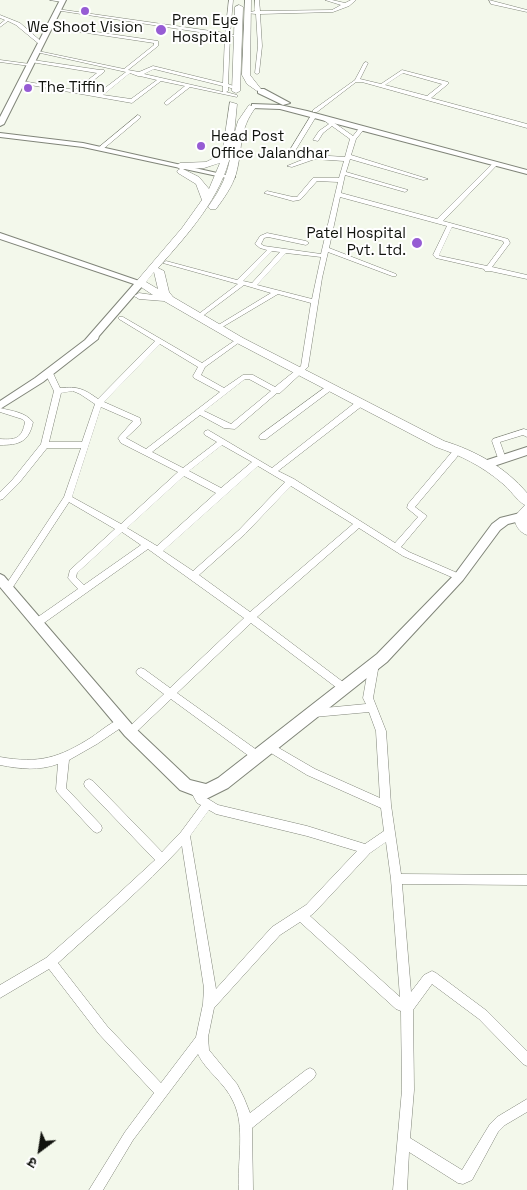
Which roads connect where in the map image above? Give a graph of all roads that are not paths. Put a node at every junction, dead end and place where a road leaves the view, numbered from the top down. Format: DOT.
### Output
graph roads {
  1 [pos="52,0"];
  2 [pos="225,0"];
  3 [pos="248,0"];
  4 [pos="257,0"];
  5 [pos="327,0"];
  6 [pos="354,0"];
  7 [pos="491,0"];
  8 [pos="63,1"];
  9 [pos="235,1"];
  10 [pos="347,5"];
  11 [pos="57,10"];
  12 [pos="527,11"];
  13 [pos="248,13"];
  14 [pos="258,13"];
  15 [pos="0,16"];
  16 [pos="8,19"];
  17 [pos="0,26"];
  18 [pos="49,26"];
  19 [pos="228,35"];
  20 [pos="237,36"];
  21 [pos="42,43"];
  22 [pos="38,52"];
  23 [pos="0,61"];
  24 [pos="31,63"];
  25 [pos="366,63"];
  26 [pos="109,66"];
  27 [pos="100,72"];
  28 [pos="127,72"];
  29 [pos="257,73"];
  30 [pos="138,75"];
  31 [pos="159,80"];
  32 [pos="357,80"];
  33 [pos="22,83"];
  34 [pos="382,85"];
  35 [pos="189,86"];
  36 [pos="224,86"];
  37 [pos="259,90"];
  38 [pos="77,91"];
  39 [pos="225,94"];
  40 [pos="99,95"];
  41 [pos="235,95"];
  42 [pos="428,98"];
  43 [pos="167,103"];
  44 [pos="254,107"];
  45 [pos="315,113"];
  46 [pos="138,117"];
  47 [pos="324,118"];
  48 [pos="0,122"];
  49 [pos="332,124"];
  50 [pos="527,126"];
  51 [pos="362,128"];
  52 [pos="0,135"];
  53 [pos="26,137"];
  54 [pos="353,139"];
  55 [pos="0,140"];
  56 [pos="316,140"];
  57 [pos="100,149"];
  58 [pos="293,150"];
  59 [pos="226,155"];
  60 [pos="347,157"];
  61 [pos="494,164"];
  62 [pos="290,166"];
  63 [pos="181,169"];
  64 [pos="527,170"];
  65 [pos="343,173"];
  66 [pos="219,178"];
  67 [pos="425,179"];
  68 [pos="229,180"];
  69 [pos="341,180"];
  70 [pos="405,190"];
  71 [pos="267,193"];
  72 [pos="337,194"];
  73 [pos="207,201"];
  74 [pos="438,222"];
  75 [pos="450,225"];
  76 [pos="0,236"];
  77 [pos="306,243"];
  78 [pos="271,249"];
  79 [pos="284,251"];
  80 [pos="326,252"];
  81 [pos="162,267"];
  82 [pos="487,270"];
  83 [pos="394,275"];
  84 [pos="527,277"];
  85 [pos="241,282"];
  86 [pos="143,285"];
  87 [pos="253,286"];
  88 [pos="277,292"];
  89 [pos="139,296"];
  90 [pos="315,302"];
  91 [pos="173,303"];
  92 [pos="198,317"];
  93 [pos="121,318"];
  94 [pos="217,328"];
  95 [pos="160,340"];
  96 [pos="238,340"];
  97 [pos="89,341"];
  98 [pos="202,366"];
  99 [pos="48,372"];
  100 [pos="300,372"];
  101 [pos="330,388"];
  102 [pos="58,390"];
  103 [pos="224,391"];
  104 [pos="277,391"];
  105 [pos="99,403"];
  106 [pos="359,404"];
  107 [pos="0,408"];
  108 [pos="200,412"];
  109 [pos="208,433"];
  110 [pos="527,434"];
  111 [pos="263,437"];
  112 [pos="0,442"];
  113 [pos="221,442"];
  114 [pos="440,444"];
  115 [pos="45,445"];
  116 [pos="85,445"];
  117 [pos="146,452"];
  118 [pos="527,452"];
  119 [pos="454,455"];
  120 [pos="502,460"];
  121 [pos="256,462"];
  122 [pos="485,465"];
  123 [pos="184,471"];
  124 [pos="273,471"];
  125 [pos="291,481"];
  126 [pos="222,492"];
  127 [pos="0,497"];
  128 [pos="68,498"];
  129 [pos="525,509"];
  130 [pos="359,523"];
  131 [pos="122,528"];
  132 [pos="527,530"];
  133 [pos="147,544"];
  134 [pos="396,547"];
  135 [pos="157,551"];
  136 [pos="193,576"];
  137 [pos="459,577"];
  138 [pos="4,584"];
  139 [pos="84,590"];
  140 [pos="251,617"];
  141 [pos="38,622"];
  142 [pos="374,664"];
  143 [pos="141,672"];
  144 [pos="344,688"];
  145 [pos="172,694"];
  146 [pos="371,708"];
  147 [pos="314,714"];
  148 [pos="126,727"];
  149 [pos="269,747"];
  150 [pos="257,756"];
  151 [pos="64,758"];
  152 [pos="0,761"];
  153 [pos="90,784"];
  154 [pos="195,790"];
  155 [pos="207,805"];
  156 [pos="386,805"];
  157 [pos="97,828"];
  158 [pos="390,833"];
  159 [pos="185,835"];
  160 [pos="366,849"];
  161 [pos="162,860"];
  162 [pos="396,879"];
  163 [pos="527,880"];
  164 [pos="302,915"];
  165 [pos="50,962"];
  166 [pos="0,992"];
  167 [pos="210,1004"];
  168 [pos="407,1008"];
  169 [pos="201,1040"];
  170 [pos="527,1060"];
  171 [pos="310,1074"];
  172 [pos="161,1092"];
  173 [pos="527,1105"];
  174 [pos="245,1125"];
  175 [pos="403,1141"];
  176 [pos="96,1190"];
  177 [pos="246,1190"];
  178 [pos="400,1190"];
  1 -- 8 [label="street"];
  2 -- 9 [label="street"];
  3 -- 13 [label="main road"];
  4 -- 14 [label="street"];
  5 -- 10 [label="street"];
  6 -- 10 [label="street"];
  7 -- 12 [label="street"];
  8 -- 11 [label="street"];
  9 -- 19 [label="street"];
  9 -- 20 [label="main road"];
  10 -- 14 [label="street"];
  11 -- 18 [label="street"];
  11 -- 19 [label="street"];
  13 -- 14 [label="street"];
  13 -- 37 [label="main road"];
  14 -- 29 [label="street"];
  15 -- 16 [label="street"];
  16 -- 17 [label="street"];
  16 -- 21 [label="street"];
  18 -- 21 [label="street"];
  18 -- 28 [label="street"];
  19 -- 20 [label="street"];
  19 -- 36 [label="street"];
  20 -- 41 [label="main road"];
  21 -- 22 [label="street"];
  22 -- 24 [label="street"];
  22 -- 26 [label="street"];
  23 -- 24 [label="street"];
  24 -- 27 [label="street"];
  24 -- 33 [label="street"];
  25 -- 32 [label="street"];
  26 -- 27 [label="street"];
  26 -- 28 [label="street"];
  27 -- 38 [label="street"];
  28 -- 30 [label="street"];
  28 -- 40 [label="street"];
  30 -- 31 [label="street"];
  30 -- 36 [label="street"];
  31 -- 35 [label="street"];
  31 -- 40 [label="street"];
  32 -- 34 [label="street"];
  32 -- 45 [label="street"];
  33 -- 38 [label="street"];
  33 -- 48 [label="street"];
  34 -- 42 [label="street"];
  34 -- 42 [label="street"];
  35 -- 39 [label="street"];
  35 -- 43 [label="street"];
  36 -- 39 [label="street"];
  36 -- 41 [label="street"];
  37 -- 41 [label="main road"];
  37 -- 44 [label="main road"];
  37 -- 45 [label="street"];
  38 -- 40 [label="street"];
  39 -- 41 [label="street"];
  41 -- 44 [label="main road"];
  41 -- 59 [label="main road"];
  42 -- 50 [label="street"];
  44 -- 45 [label="street"];
  44 -- 68 [label="main road"];
  45 -- 47 [label="street"];
  45 -- 58 [label="street"];
  45 -- 64 [label="street"];
  46 -- 57 [label="street"];
  47 -- 49 [label="street"];
  47 -- 51 [label="street"];
  49 -- 54 [label="street"];
  49 -- 56 [label="street"];
  51 -- 54 [label="street"];
  51 -- 61 [label="street"];
  52 -- 53 [label="street"];
  53 -- 55 [label="street"];
  53 -- 57 [label="street"];
  54 -- 60 [label="street"];
  57 -- 63 [label="street"];
  59 -- 63 [label="main road"];
  59 -- 66 [label="main road"];
  60 -- 62 [label="street"];
  60 -- 65 [label="street"];
  60 -- 67 [label="street"];
  61 -- 64 [label="street"];
  61 -- 74 [label="street"];
  63 -- 66 [label="street"];
  63 -- 73 [label="main road"];
  65 -- 69 [label="street"];
  65 -- 70 [label="street"];
  66 -- 68 [label="street"];
  66 -- 73 [label="main road"];
  68 -- 81 [label="main road"];
  69 -- 71 [label="street"];
  69 -- 72 [label="street"];
  72 -- 74 [label="street"];
  72 -- 80 [label="street"];
  73 -- 86 [label="main road"];
  74 -- 75 [label="street"];
  75 -- 82 [label="street"];
  75 -- 82 [label="street"];
  76 -- 86 [label="street"];
  77 -- 78 [label="street"];
  78 -- 79 [label="street"];
  78 -- 85 [label="street"];
  79 -- 80 [label="street"];
  79 -- 87 [label="street"];
  80 -- 83 [label="street"];
  80 -- 90 [label="street"];
  81 -- 85 [label="street"];
  81 -- 86 [label="main road"];
  81 -- 91 [label="main road"];
  82 -- 84 [label="street"];
  85 -- 87 [label="street"];
  85 -- 92 [label="street"];
  86 -- 89 [label="street"];
  86 -- 91 [label="main road"];
  86 -- 97 [label="street"];
  87 -- 88 [label="street"];
  88 -- 90 [label="street"];
  88 -- 94 [label="street"];
  89 -- 91 [label="main road"];
  89 -- 93 [label="street"];
  90 -- 100 [label="street"];
  91 -- 92 [label="main road"];
  92 -- 94 [label="main road"];
  93 -- 95 [label="street"];
  93 -- 97 [label="street"];
  94 -- 96 [label="main road"];
  95 -- 98 [label="street"];
  95 -- 105 [label="street"];
  96 -- 98 [label="street"];
  96 -- 100 [label="main road"];
  97 -- 99 [label="street"];
  98 -- 103 [label="street"];
  99 -- 102 [label="street"];
  99 -- 107 [label="street"];
  100 -- 101 [label="main road"];
  100 -- 104 [label="street"];
  101 -- 106 [label="main road"];
  101 -- 111 [label="street"];
  102 -- 105 [label="street"];
  102 -- 115 [label="street"];
  103 -- 104 [label="street"];
  103 -- 108 [label="street"];
  104 -- 108 [label="street"];
  105 -- 116 [label="street"];
  105 -- 117 [label="street"];
  106 -- 114 [label="main road"];
  106 -- 124 [label="street"];
  107 -- 112 [label="street"];
  108 -- 117 [label="street"];
  109 -- 113 [label="street"];
  110 -- 120 [label="street"];
  113 -- 121 [label="street"];
  113 -- 123 [label="street"];
  114 -- 119 [label="main road"];
  114 -- 122 [label="main road"];
  115 -- 116 [label="street"];
  115 -- 127 [label="street"];
  116 -- 128 [label="street"];
  117 -- 123 [label="street"];
  118 -- 120 [label="street"];
  119 -- 129 [label="main road"];
  119 -- 134 [label="street"];
  120 -- 122 [label="street"];
  121 -- 124 [label="street"];
  121 -- 126 [label="street"];
  122 -- 129 [label="main road"];
  123 -- 126 [label="street"];
  123 -- 131 [label="street"];
  124 -- 125 [label="street"];
  125 -- 130 [label="street"];
  125 -- 136 [label="street"];
  126 -- 135 [label="street"];
  128 -- 131 [label="street"];
  128 -- 138 [label="street"];
  129 -- 132 [label="main road"];
  129 -- 137 [label="street"];
  130 -- 134 [label="street"];
  130 -- 140 [label="street"];
  131 -- 133 [label="street"];
  131 -- 139 [label="street"];
  133 -- 135 [label="street"];
  133 -- 139 [label="street"];
  134 -- 137 [label="street"];
  135 -- 136 [label="street"];
  136 -- 140 [label="street"];
  137 -- 142 [label="street"];
  138 -- 141 [label="street"];
  139 -- 141 [label="street"];
  140 -- 144 [label="street"];
  140 -- 145 [label="street"];
  141 -- 148 [label="street"];
  142 -- 144 [label="street"];
  142 -- 146 [label="street"];
  143 -- 145 [label="street"];
  144 -- 147 [label="street"];
  145 -- 148 [label="street"];
  145 -- 150 [label="street"];
  146 -- 147 [label="street"];
  146 -- 156 [label="street"];
  147 -- 149 [label="street"];
  148 -- 151 [label="street"];
  148 -- 154 [label="street"];
  149 -- 150 [label="street"];
  149 -- 156 [label="street"];
  150 -- 154 [label="street"];
  151 -- 152 [label="street"];
  151 -- 157 [label="street"];
  153 -- 161 [label="street"];
  154 -- 155 [label="street"];
  155 -- 159 [label="street"];
  155 -- 160 [label="street"];
  156 -- 158 [label="street"];
  158 -- 160 [label="street"];
  158 -- 162 [label="street"];
  159 -- 161 [label="street"];
  159 -- 167 [label="street"];
  160 -- 164 [label="street"];
  161 -- 165 [label="street"];
  162 -- 163 [label="street"];
  162 -- 168 [label="street"];
  164 -- 167 [label="street"];
  164 -- 168 [label="street"];
  165 -- 166 [label="street"];
  165 -- 172 [label="street"];
  167 -- 169 [label="street"];
  168 -- 170 [label="street"];
  168 -- 175 [label="street"];
  169 -- 172 [label="street"];
  169 -- 174 [label="street"];
  171 -- 174 [label="street"];
  172 -- 176 [label="street"];
  173 -- 175 [label="street"];
  174 -- 177 [label="street"];
  175 -- 178 [label="street"];
}
